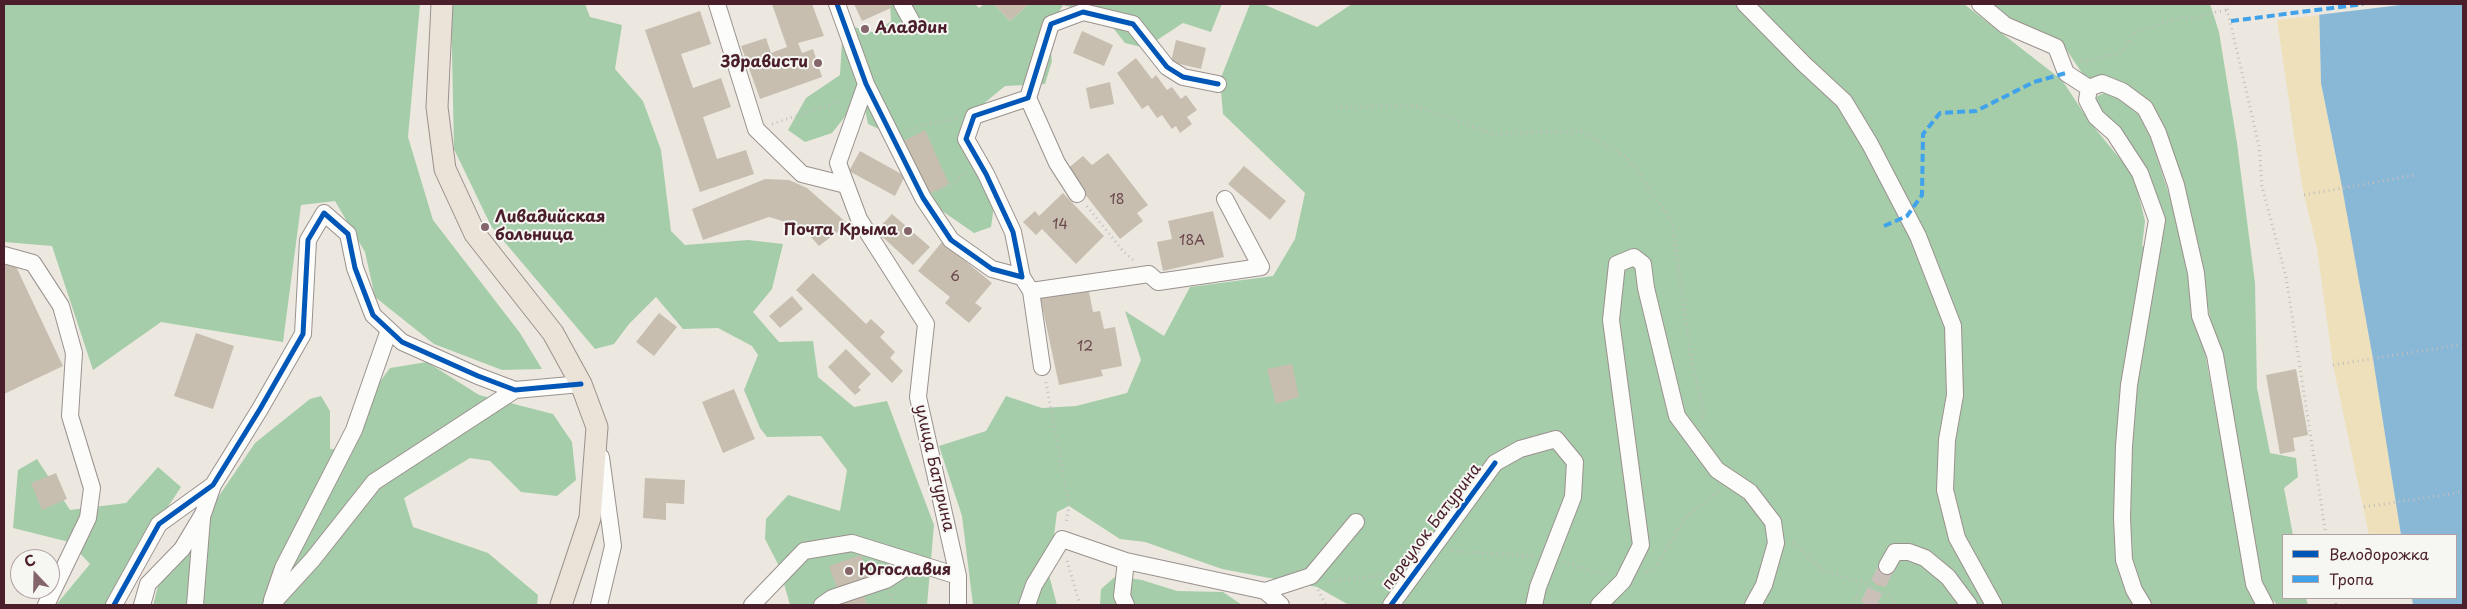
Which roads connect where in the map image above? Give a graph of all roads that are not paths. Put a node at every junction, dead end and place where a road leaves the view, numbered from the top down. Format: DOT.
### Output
graph roads {
  1 [pos="432,4"];
  2 [pos="442,4"];
  3 [pos="717,4"];
  4 [pos="837,4"];
  5 [pos="902,4"];
  6 [pos="1745,4"];
  7 [pos="1980,4"];
  8 [pos="912,24"];
  9 [pos="1218,84"];
  10 [pos="2089,88"];
  11 [pos="864,90"];
  12 [pos="1028,98"];
  13 [pos="846,185"];
  14 [pos="1077,194"];
  15 [pos="1225,199"];
  16 [pos="4,255"];
  17 [pos="1022,277"];
  18 [pos="1031,291"];
  19 [pos="388,330"];
  20 [pos="1042,367"];
  21 [pos="576,385"];
  22 [pos="515,390"];
  23 [pos="597,427"];
  24 [pos="213,485"];
  25 [pos="203,514"];
  26 [pos="1356,522"];
  27 [pos="1126,561"];
  28 [pos="914,562"];
  29 [pos="1886,566"];
  30 [pos="958,576"];
  31 [pos="1265,592"];
  32 [pos="46,605"];
  33 [pos="114,605"];
  34 [pos="142,605"];
  35 [pos="195,605"];
  36 [pos="271,605"];
  37 [pos="561,605"];
  38 [pos="599,605"];
  39 [pos="752,605"];
  40 [pos="822,605"];
  41 [pos="958,605"];
  42 [pos="1027,605"];
  43 [pos="1126,605"];
  44 [pos="1281,605"];
  45 [pos="1390,605"];
  46 [pos="1534,605"];
  47 [pos="1599,605"];
  48 [pos="1753,605"];
  49 [pos="1969,605"];
  50 [pos="1994,605"];
  51 [pos="2143,605"];
  52 [pos="2264,605"];
  1 -- 21 [label="main road"];
  2 -- 21 [label="main road"];
  3 -- 13 [label="street"];
  4 -- 11 [label="street"];
  5 -- 8 [label="street"];
  6 -- 50 [label="street"];
  7 -- 10 [label="street"];
  9 -- 12 [label="street"];
  10 -- 51 [label="street"];
  10 -- 52 [label="street"];
  11 -- 13 [label="street, улица Батурина"];
  11 -- 17 [label="street"];
  12 -- 14 [label="street"];
  12 -- 17 [label="street"];
  13 -- 30 [label="street, улица Батурина"];
  15 -- 18 [label="street"];
  16 -- 32 [label="street"];
  17 -- 18 [label="street"];
  18 -- 20 [label="street"];
  19 -- 22 [label="street"];
  19 -- 24 [label="street"];
  19 -- 36 [label="street"];
  21 -- 22 [label="street"];
  21 -- 23 [label="main road"];
  22 -- 36 [label="street"];
  23 -- 37 [label="main road"];
  23 -- 38 [label="street"];
  24 -- 25 [label="street"];
  24 -- 33 [label="street"];
  25 -- 34 [label="street"];
  25 -- 35 [label="street"];
  26 -- 31 [label="street"];
  27 -- 31 [label="street"];
  27 -- 42 [label="street"];
  27 -- 43 [label="street"];
  28 -- 30 [label="street"];
  28 -- 39 [label="street"];
  28 -- 40 [label="street"];
  29 -- 49 [label="street"];
  30 -- 41 [label="street, улица Батурина"];
  31 -- 44 [label="street"];
  45 -- 46 [label="street, переулок Батурина"];
  47 -- 48 [label="street"];
}
